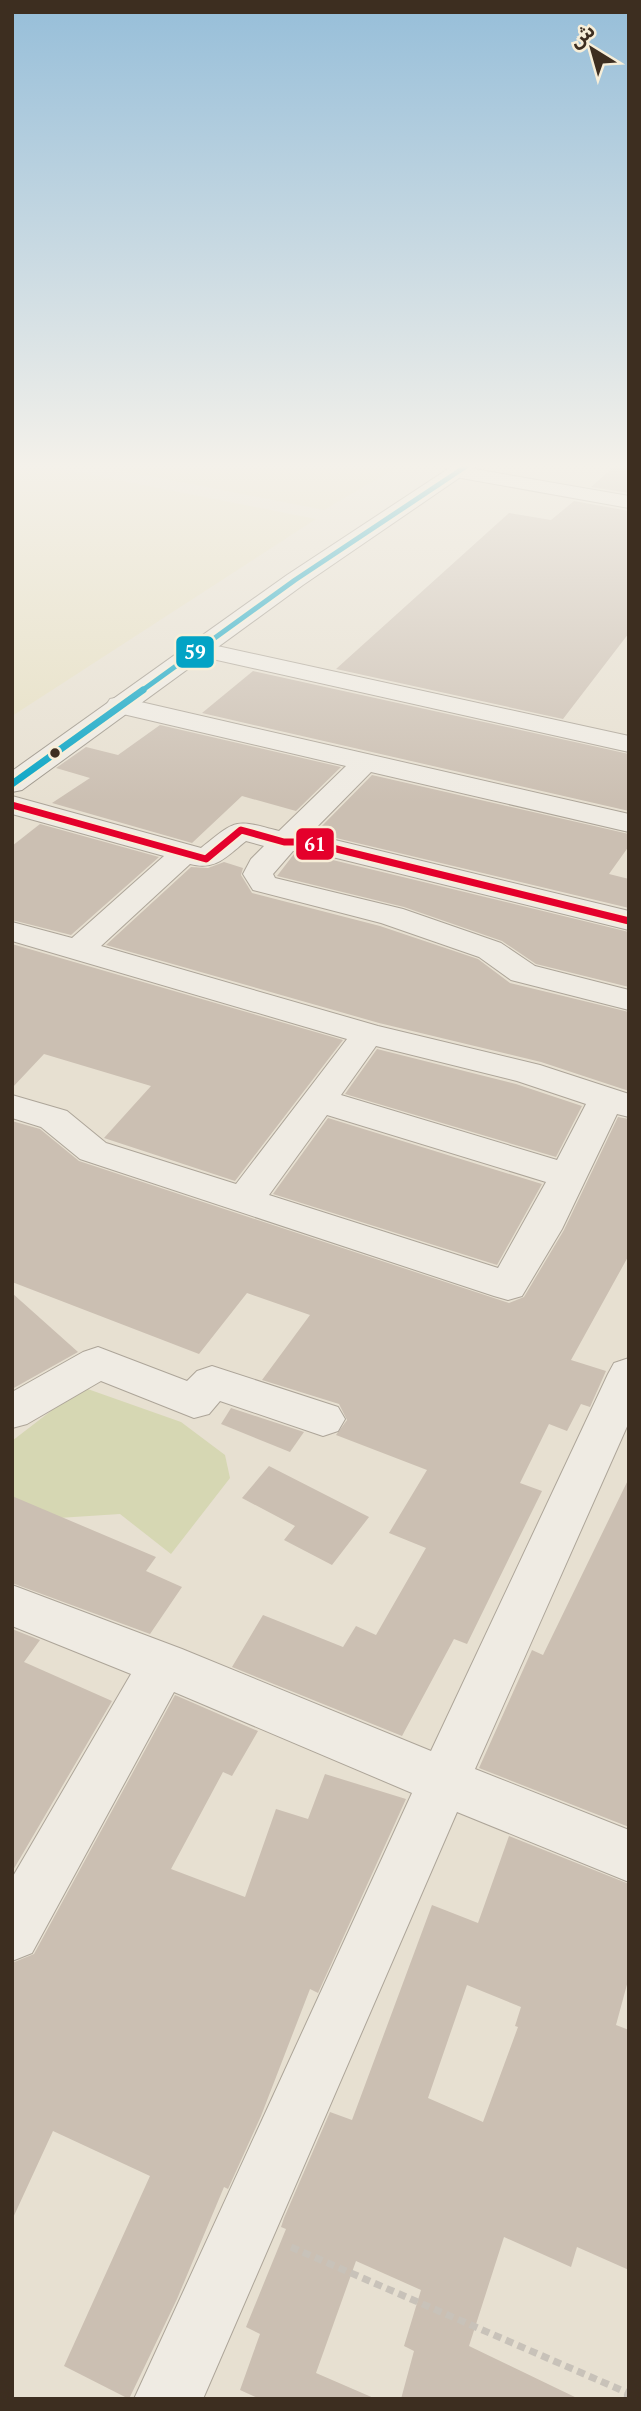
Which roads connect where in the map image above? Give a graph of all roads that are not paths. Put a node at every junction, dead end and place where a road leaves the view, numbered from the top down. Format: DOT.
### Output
graph roads {
  1 [pos="299,578"];
  2 [pos="199,649"];
  3 [pos="119,705"];
  4 [pos="629,744"];
  5 [pos="364,763"];
  6 [pos="12,783"];
  7 [pos="12,805"];
  8 [pos="629,823"];
  9 [pos="284,842"];
  10 [pos="185,853"];
  11 [pos="629,921"];
  12 [pos="12,931"];
  13 [pos="78,950"];
  14 [pos="629,1000"];
  15 [pos="368,1034"];
  16 [pos="320,1101"];
  17 [pos="617,1103"];
  18 [pos="12,1106"];
  19 [pos="568,1176"];
  20 [pos="244,1201"];
  21 [pos="629,1374"];
  22 [pos="12,1412"];
  23 [pos="323,1419"];
  24 [pos="12,1605"];
  25 [pos="164,1664"];
  26 [pos="441,1783"];
  27 [pos="629,1856"];
  28 [pos="12,1933"];
  29 [pos="167,2399"];
  1 -- 2 [label="street"];
  2 -- 3 [label="street"];
  2 -- 4 [label="street"];
  3 -- 5 [label="street"];
  3 -- 6 [label="street"];
  5 -- 8 [label="street"];
  5 -- 9 [label="street"];
  7 -- 10 [label="street"];
  9 -- 10 [label="street"];
  9 -- 11 [label="street"];
  9 -- 14 [label="street"];
  10 -- 13 [label="street"];
  12 -- 13 [label="street"];
  13 -- 15 [label="street"];
  15 -- 16 [label="street"];
  15 -- 17 [label="street"];
  16 -- 19 [label="street"];
  16 -- 20 [label="street"];
  17 -- 19 [label="street"];
  18 -- 20 [label="street"];
  19 -- 20 [label="street"];
  21 -- 26 [label="street"];
  22 -- 23 [label="street"];
  24 -- 25 [label="street"];
  25 -- 26 [label="street"];
  25 -- 28 [label="street"];
  26 -- 27 [label="street"];
  26 -- 29 [label="street"];
}
